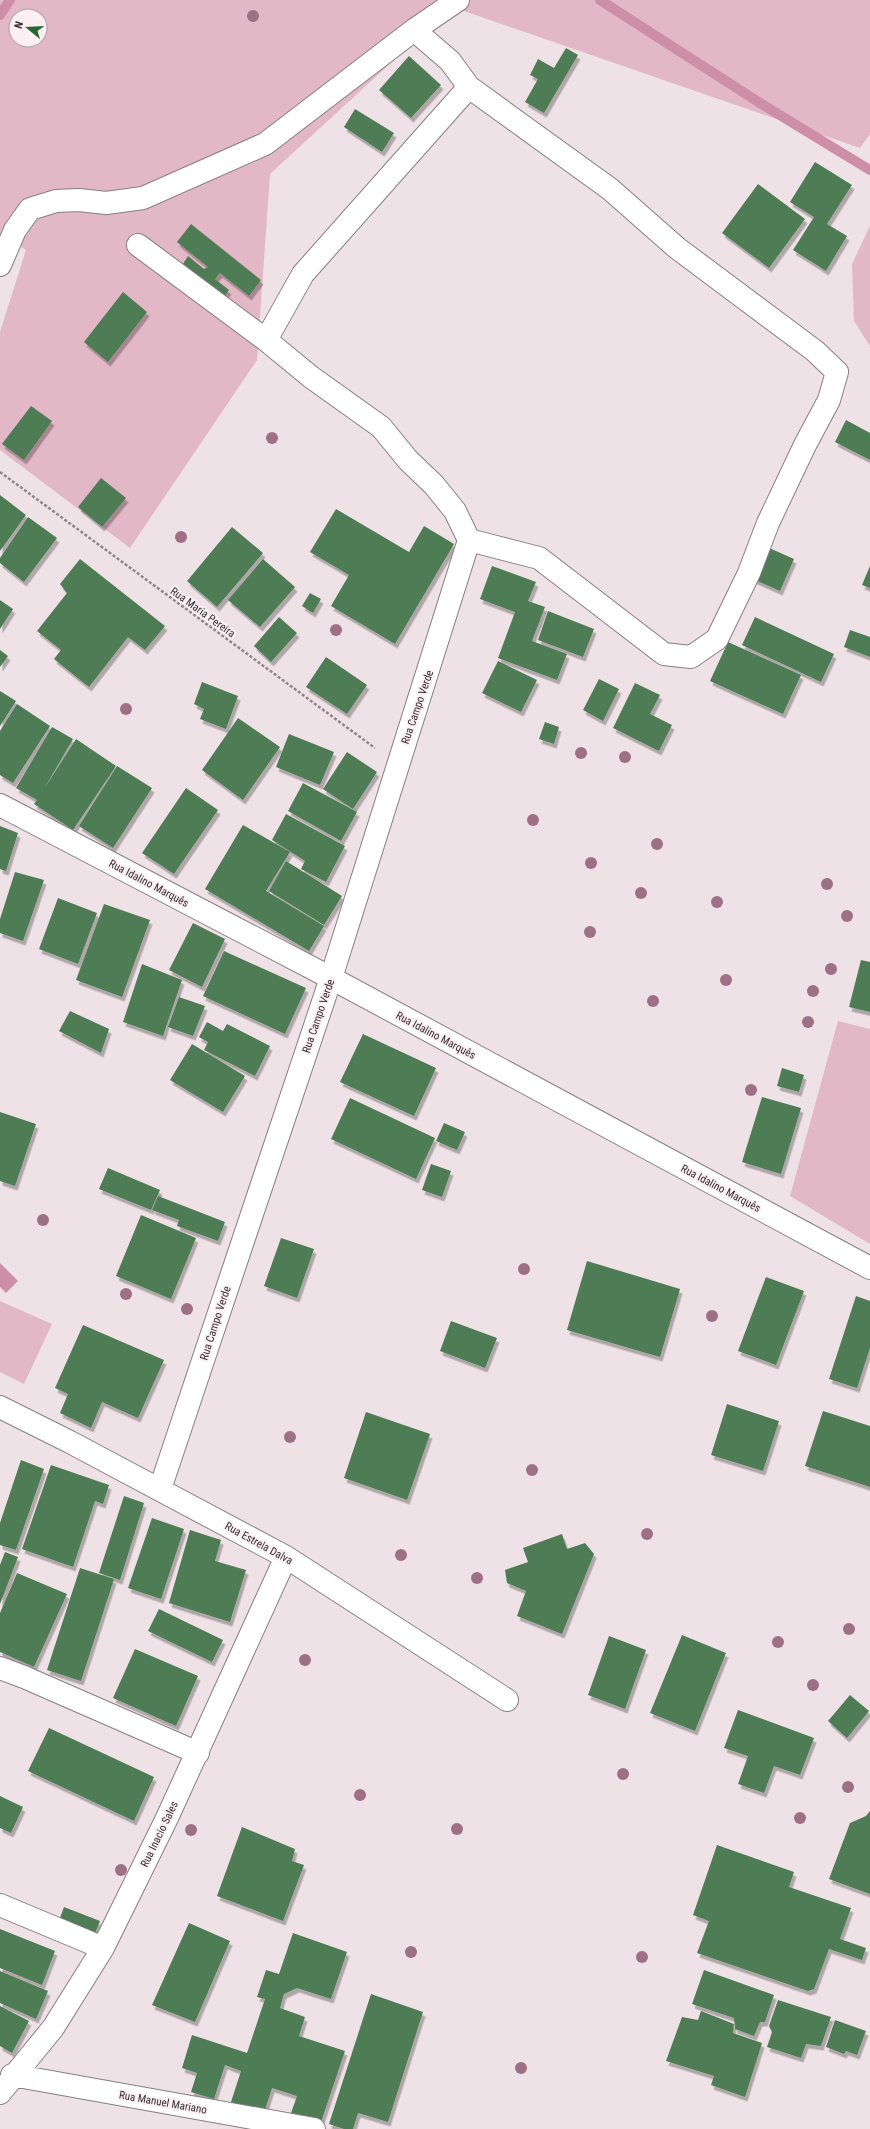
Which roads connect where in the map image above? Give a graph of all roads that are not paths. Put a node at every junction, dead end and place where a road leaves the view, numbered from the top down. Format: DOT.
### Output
graph roads {
  1 [pos="458,0"];
  2 [pos="414,30"];
  3 [pos="469,87"];
  4 [pos="138,245"];
  5 [pos="0,265"];
  6 [pos="266,340"];
  7 [pos="469,540"];
  8 [pos="0,805"];
  9 [pos="331,978"];
  10 [pos="870,1268"];
  11 [pos="0,1407"];
  12 [pos="160,1489"];
  13 [pos="286,1557"];
  14 [pos="0,1668"];
  15 [pos="507,1700"];
  16 [pos="198,1753"];
  17 [pos="0,1905"];
  18 [pos="103,1948"];
  19 [pos="12,2075"];
  20 [pos="0,2093"];
  21 [pos="314,2129"];
  1 -- 2 [label="street"];
  2 -- 3 [label="street"];
  2 -- 5 [label="street"];
  3 -- 6 [label="street"];
  3 -- 7 [label="street"];
  4 -- 6 [label="street"];
  6 -- 7 [label="street"];
  7 -- 9 [label="street, Rua Campo Verde"];
  8 -- 9 [label="street, Rua Idalino Marquês"];
  9 -- 10 [label="street, Rua Idalino Marquês"];
  9 -- 12 [label="street, Rua Campo Verde"];
  11 -- 12 [label="street, Rua Estrela Dalva"];
  12 -- 13 [label="street, Rua Estrela Dalva"];
  13 -- 15 [label="street, Rua Estrela Dalva"];
  13 -- 16 [label="street, Rua Inacio Sales"];
  14 -- 16 [label="street"];
  16 -- 18 [label="street, Rua Inacio Sales"];
  17 -- 18 [label="street"];
  18 -- 19 [label="street, Rua Inacio Sales"];
  19 -- 20 [label="street, Rua Inacio Sales"];
  19 -- 21 [label="street, Rua Manuel Mariano"];
}
